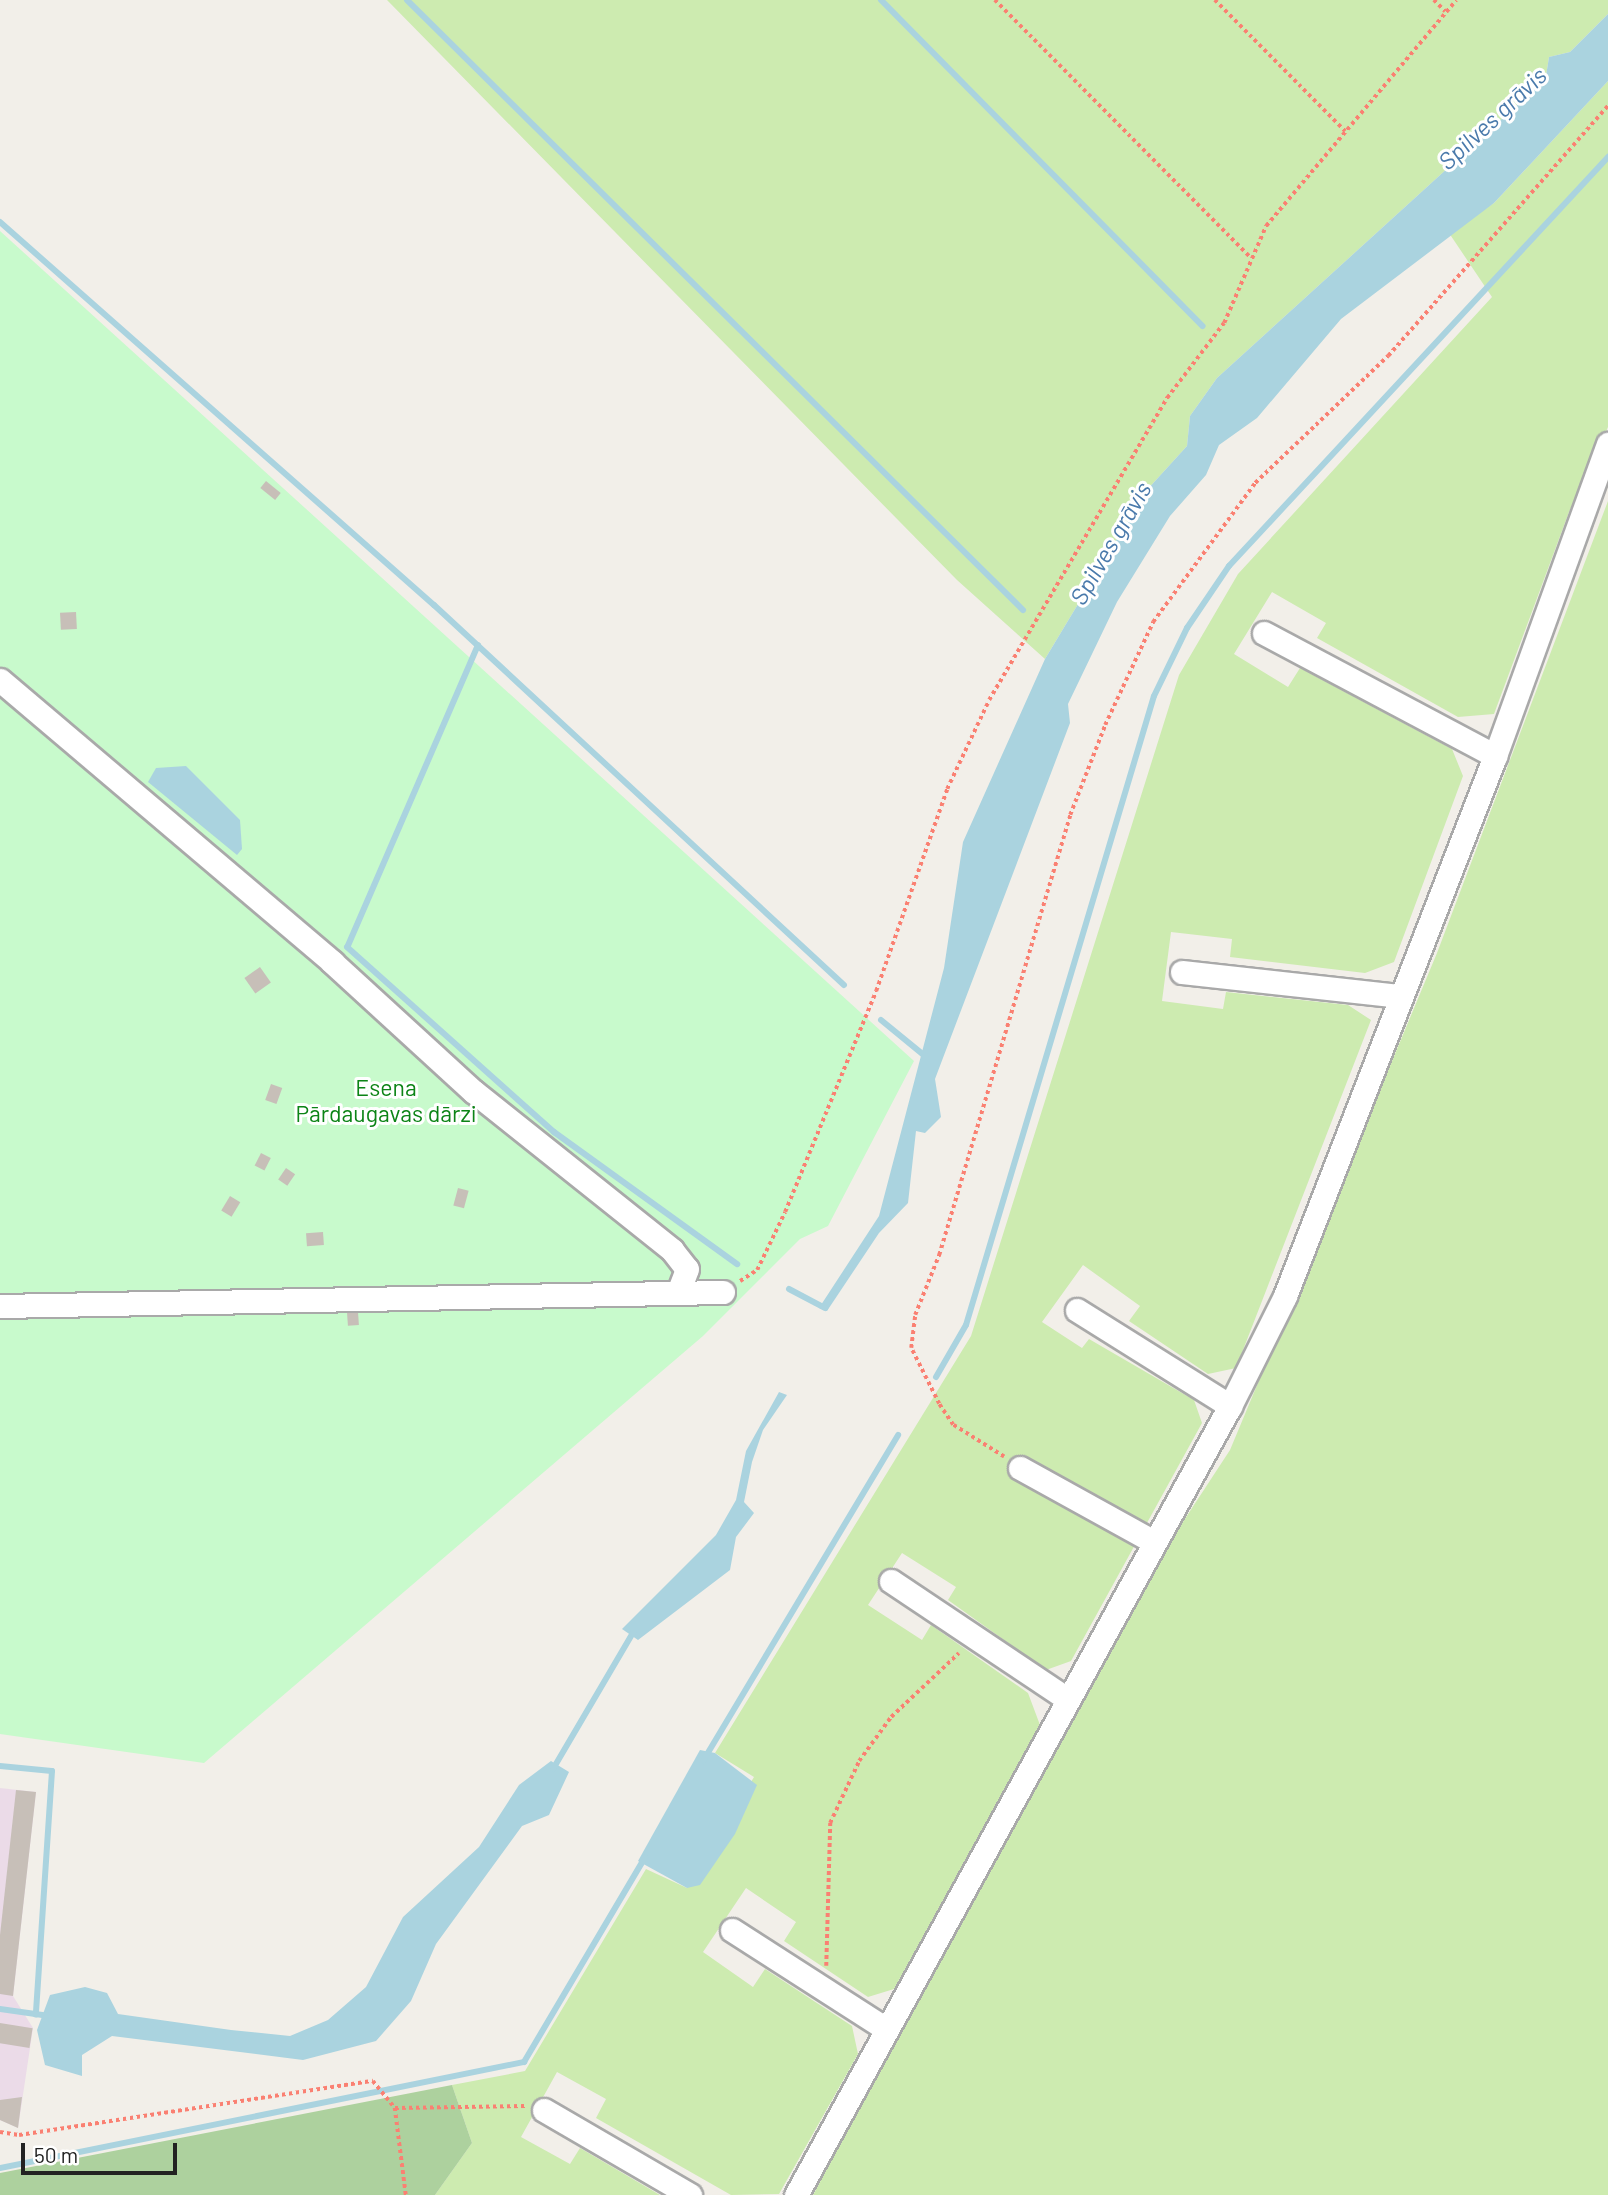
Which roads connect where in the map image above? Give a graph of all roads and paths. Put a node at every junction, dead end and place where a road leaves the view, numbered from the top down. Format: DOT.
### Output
graph roads {
  1 [pos="995,0"];
  2 [pos="1215,0"];
  3 [pos="1434,0"];
  4 [pos="1455,0"];
  5 [pos="1446,11"];
  6 [pos="1608,106"];
  7 [pos="1345,131"];
  8 [pos="1249,256"];
  9 [pos="1608,444"];
  10 [pos="1264,633"];
  11 [pos="0,680"];
  12 [pos="1495,756"];
  13 [pos="1182,972"];
  14 [pos="1401,996"];
  15 [pos="679,1290"];
  16 [pos="723,1292"];
  17 [pos="0,1306"];
  18 [pos="1077,1310"];
  19 [pos="1230,1406"];
  20 [pos="1020,1468"];
  21 [pos="1154,1542"];
  22 [pos="891,1581"];
  23 [pos="977,1639"];
  24 [pos="1066,1698"];
  25 [pos="733,1930"];
  26 [pos="829,1992"];
  27 [pos="886,2029"];
  28 [pos="395,2108"];
  29 [pos="544,2110"];
  30 [pos="0,2132"];
  31 [pos="406,2195"];
  32 [pos="690,2195"];
  33 [pos="796,2195"];
  1 -- 8 [label="path"];
  2 -- 7 [label="path"];
  3 -- 5 [label="path"];
  4 -- 5 [label="path"];
  5 -- 7 [label="path"];
  6 -- 20 [label="path"];
  7 -- 8 [label="path"];
  8 -- 16 [label="path"];
  9 -- 12 [label="street"];
  10 -- 12 [label="street"];
  11 -- 15 [label="street"];
  12 -- 14 [label="street"];
  13 -- 14 [label="street"];
  14 -- 19 [label="street"];
  15 -- 16 [label="street"];
  15 -- 17 [label="street"];
  18 -- 19 [label="street"];
  19 -- 21 [label="street"];
  20 -- 21 [label="street"];
  21 -- 24 [label="street"];
  22 -- 23 [label="street"];
  23 -- 24 [label="street"];
  23 -- 26 [label="path"];
  24 -- 27 [label="street"];
  25 -- 26 [label="street"];
  26 -- 27 [label="street"];
  27 -- 33 [label="street"];
  28 -- 29 [label="path"];
  28 -- 30 [label="path"];
  28 -- 31 [label="path"];
  29 -- 32 [label="street"];
}
